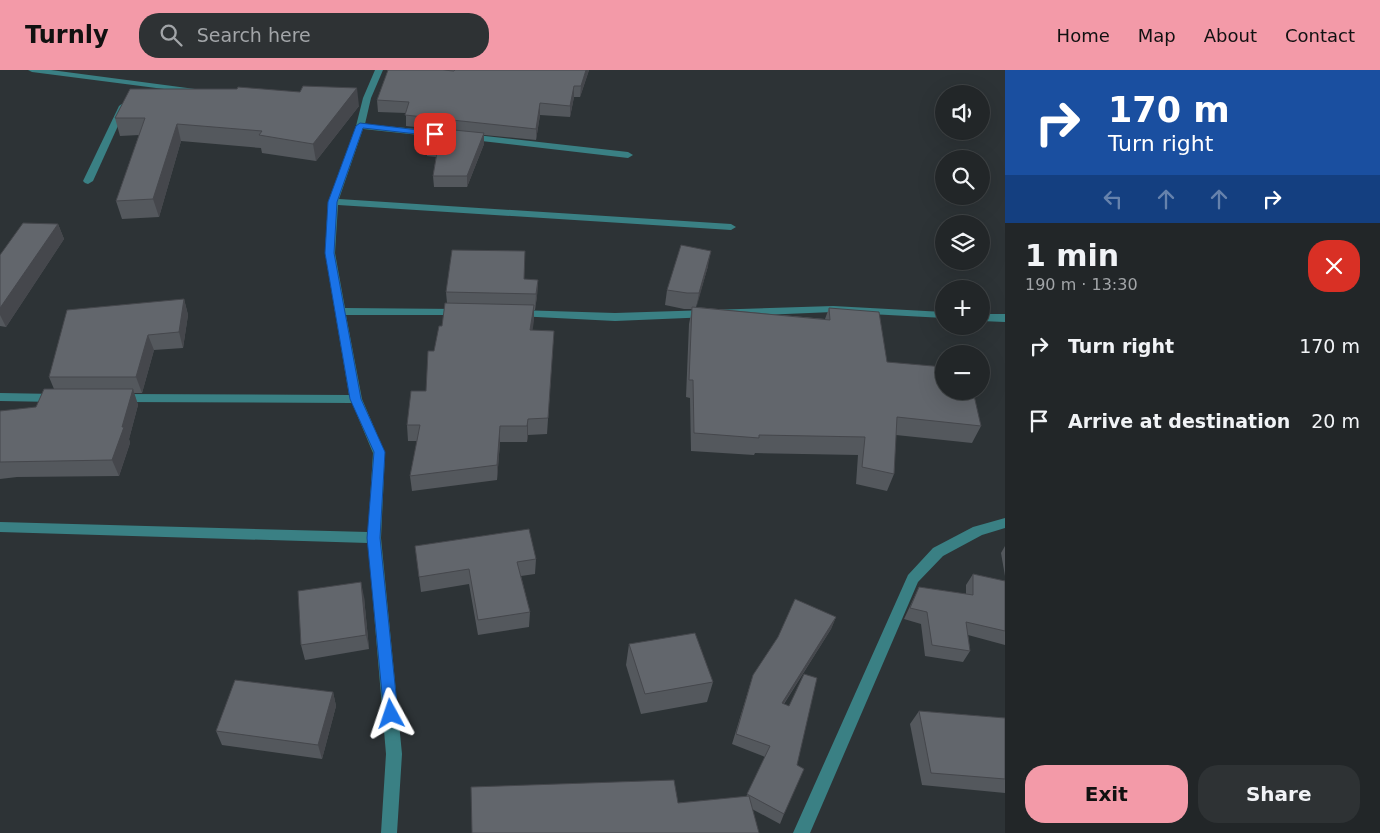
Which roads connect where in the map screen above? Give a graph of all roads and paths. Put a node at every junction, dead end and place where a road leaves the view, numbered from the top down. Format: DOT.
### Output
graph roads {
  1 [pos="32,70"];
  2 [pos="382,72"];
  3 [pos="134,84"];
  4 [pos="203,91"];
  5 [pos="360,126"];
  6 [pos="628,155"];
  7 [pos="88,181"];
  8 [pos="333,202"];
  9 [pos="731,227"];
  10 [pos="339,311"];
  11 [pos="472,312"];
  12 [pos="508,313"];
  13 [pos="935,315"];
  14 [pos="990,317"];
  15 [pos="1005,318"];
  16 [pos="0,397"];
  17 [pos="65,398"];
  18 [pos="104,398"];
  19 [pos="356,399"];
  20 [pos="1005,523"];
  21 [pos="0,527"];
  22 [pos="374,538"];
  23 [pos="389,833"];
  24 [pos="800,833"];
  1 -- 3 [label="street"];
  2 -- 5 [label="street"];
  3 -- 4 [label="street"];
  3 -- 7 [label="street"];
  5 -- 6 [label="street"];
  5 -- 8 [label="street"];
  8 -- 9 [label="street"];
  8 -- 10 [label="street"];
  10 -- 11 [label="street"];
  10 -- 19 [label="street"];
  12 -- 13 [label="street"];
  14 -- 15 [label="street"];
  16 -- 17 [label="street"];
  18 -- 19 [label="street"];
  19 -- 22 [label="street"];
  20 -- 24 [label="street"];
  21 -- 22 [label="street"];
  22 -- 23 [label="street"];
}
